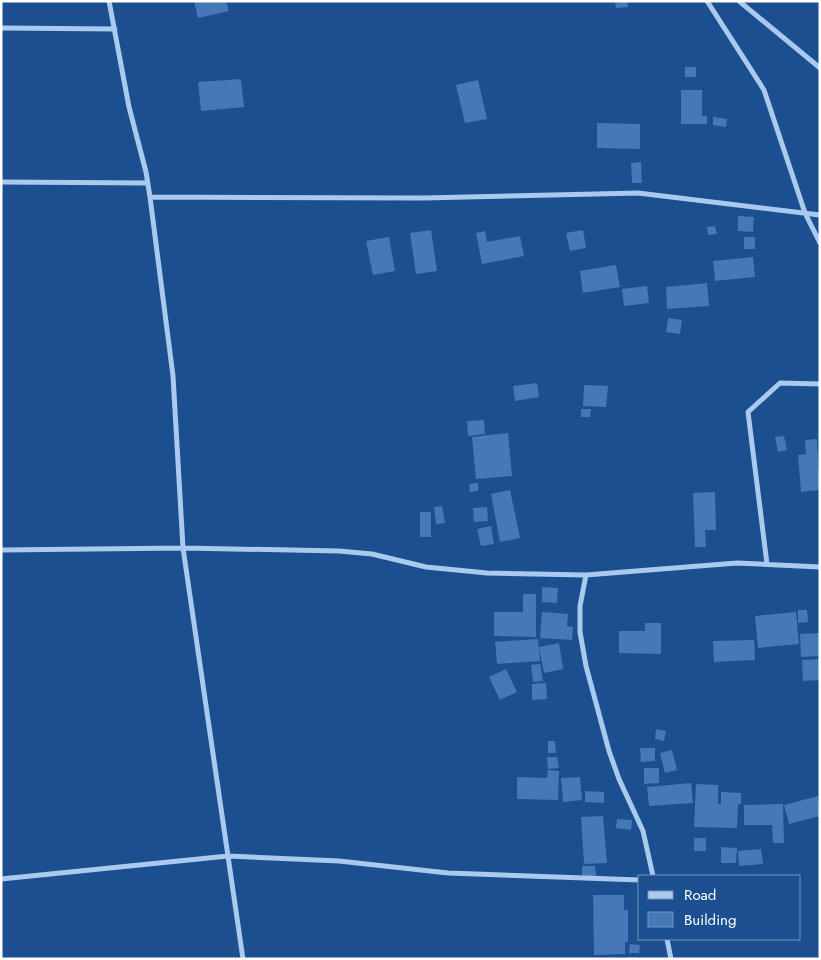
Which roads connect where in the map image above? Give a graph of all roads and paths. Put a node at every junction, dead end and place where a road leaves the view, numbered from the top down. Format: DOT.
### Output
graph roads {
  1 [pos="109,1"];
  2 [pos="707,1"];
  3 [pos="739,1"];
  4 [pos="1,28"];
  5 [pos="114,29"];
  6 [pos="820,68"];
  7 [pos="1,182"];
  8 [pos="148,183"];
  9 [pos="150,197"];
  10 [pos="805,214"];
  11 [pos="820,215"];
  12 [pos="820,243"];
  13 [pos="820,384"];
  14 [pos="183,548"];
  15 [pos="1,550"];
  16 [pos="767,564"];
  17 [pos="820,567"];
  18 [pos="586,576"];
  19 [pos="228,856"];
  20 [pos="654,875"];
  21 [pos="1,880"];
  22 [pos="638,880"];
  23 [pos="667,940"];
  24 [pos="243,959"];
  25 [pos="671,959"];
  1 -- 5 [label="street"];
  2 -- 10 [label="street"];
  3 -- 6 [label="street"];
  4 -- 5 [label="street"];
  5 -- 8 [label="street"];
  7 -- 8 [label="street"];
  8 -- 9 [label="street"];
  9 -- 10 [label="street"];
  9 -- 14 [label="street"];
  10 -- 11 [label="street"];
  10 -- 12 [label="street"];
  13 -- 16 [label="street"];
  14 -- 15 [label="street"];
  14 -- 18 [label="street"];
  14 -- 19 [label="street"];
  16 -- 17 [label="street"];
  16 -- 18 [label="street"];
  18 -- 20 [label="street"];
  19 -- 21 [label="street"];
  19 -- 22 [label="street"];
  19 -- 24 [label="street"];
  23 -- 25 [label="street"];
}
